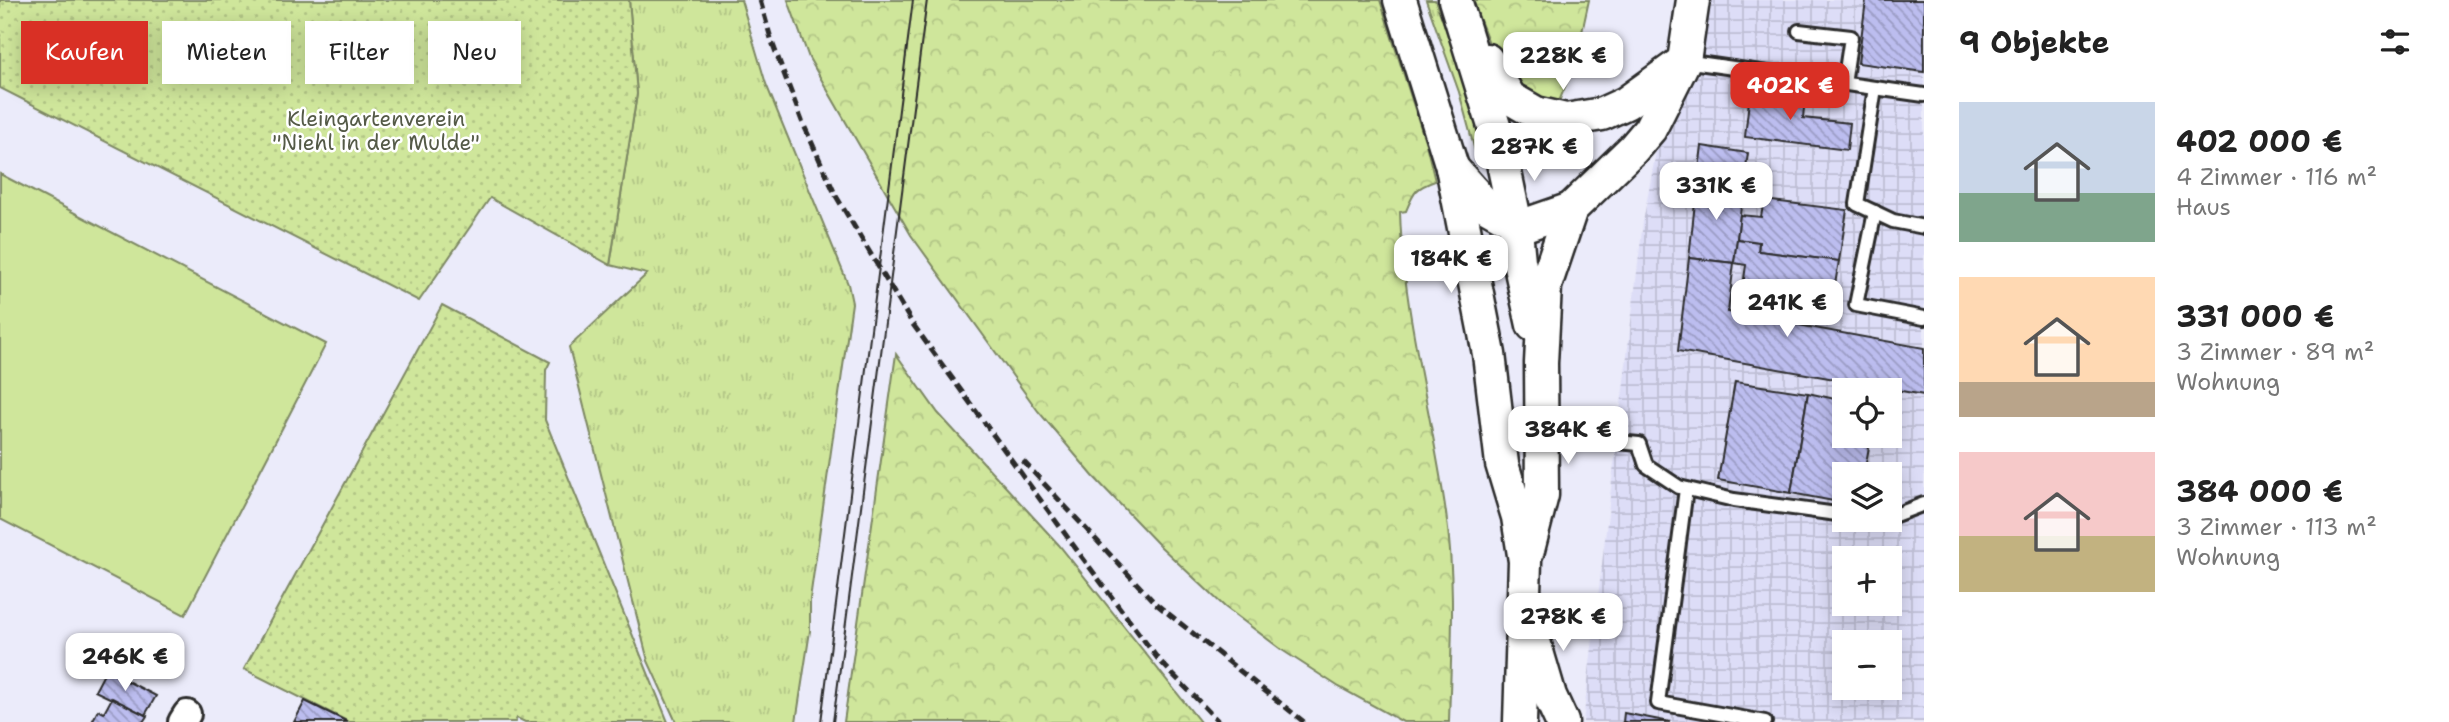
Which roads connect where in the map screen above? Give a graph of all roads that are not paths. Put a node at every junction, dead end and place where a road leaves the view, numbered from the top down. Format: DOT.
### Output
graph roads {
  1 [pos="1400,0"];
  2 [pos="1693,0"];
  3 [pos="1459,10"];
  4 [pos="1799,31"];
  5 [pos="1684,61"];
  6 [pos="1844,84"];
  7 [pos="1875,88"];
  8 [pos="1924,95"];
  9 [pos="1452,167"];
  10 [pos="1571,208"];
  11 [pos="1875,212"];
  12 [pos="1515,220"];
  13 [pos="1924,227"];
  14 [pos="1924,318"];
  15 [pos="1541,363"];
  16 [pos="1542,435"];
  17 [pos="1686,489"];
  18 [pos="1924,504"];
  19 [pos="1902,512"];
  20 [pos="1832,513"];
  21 [pos="1525,561"];
  22 [pos="1524,598"];
  23 [pos="1520,722"];
  24 [pos="1562,722"];
  25 [pos="1765,722"];
  1 -- 9 [label="street"];
  2 -- 5 [label="street"];
  3 -- 5 [label="street"];
  3 -- 12 [label="street"];
  4 -- 6 [label="lane"];
  5 -- 6 [label="lane"];
  5 -- 10 [label="street"];
  6 -- 7 [label="lane"];
  7 -- 8 [label="lane"];
  7 -- 11 [label="lane"];
  9 -- 12 [label="street"];
  9 -- 21 [label="street"];
  10 -- 12 [label="street"];
  10 -- 15 [label="street"];
  11 -- 13 [label="lane"];
  11 -- 14 [label="lane"];
  12 -- 15 [label="street"];
  15 -- 16 [label="street"];
  16 -- 17 [label="lane"];
  16 -- 21 [label="street"];
  17 -- 20 [label="lane"];
  17 -- 25 [label="lane"];
  18 -- 19 [label="lane"];
  21 -- 22 [label="street"];
  22 -- 23 [label="street"];
  22 -- 24 [label="street"];
}
